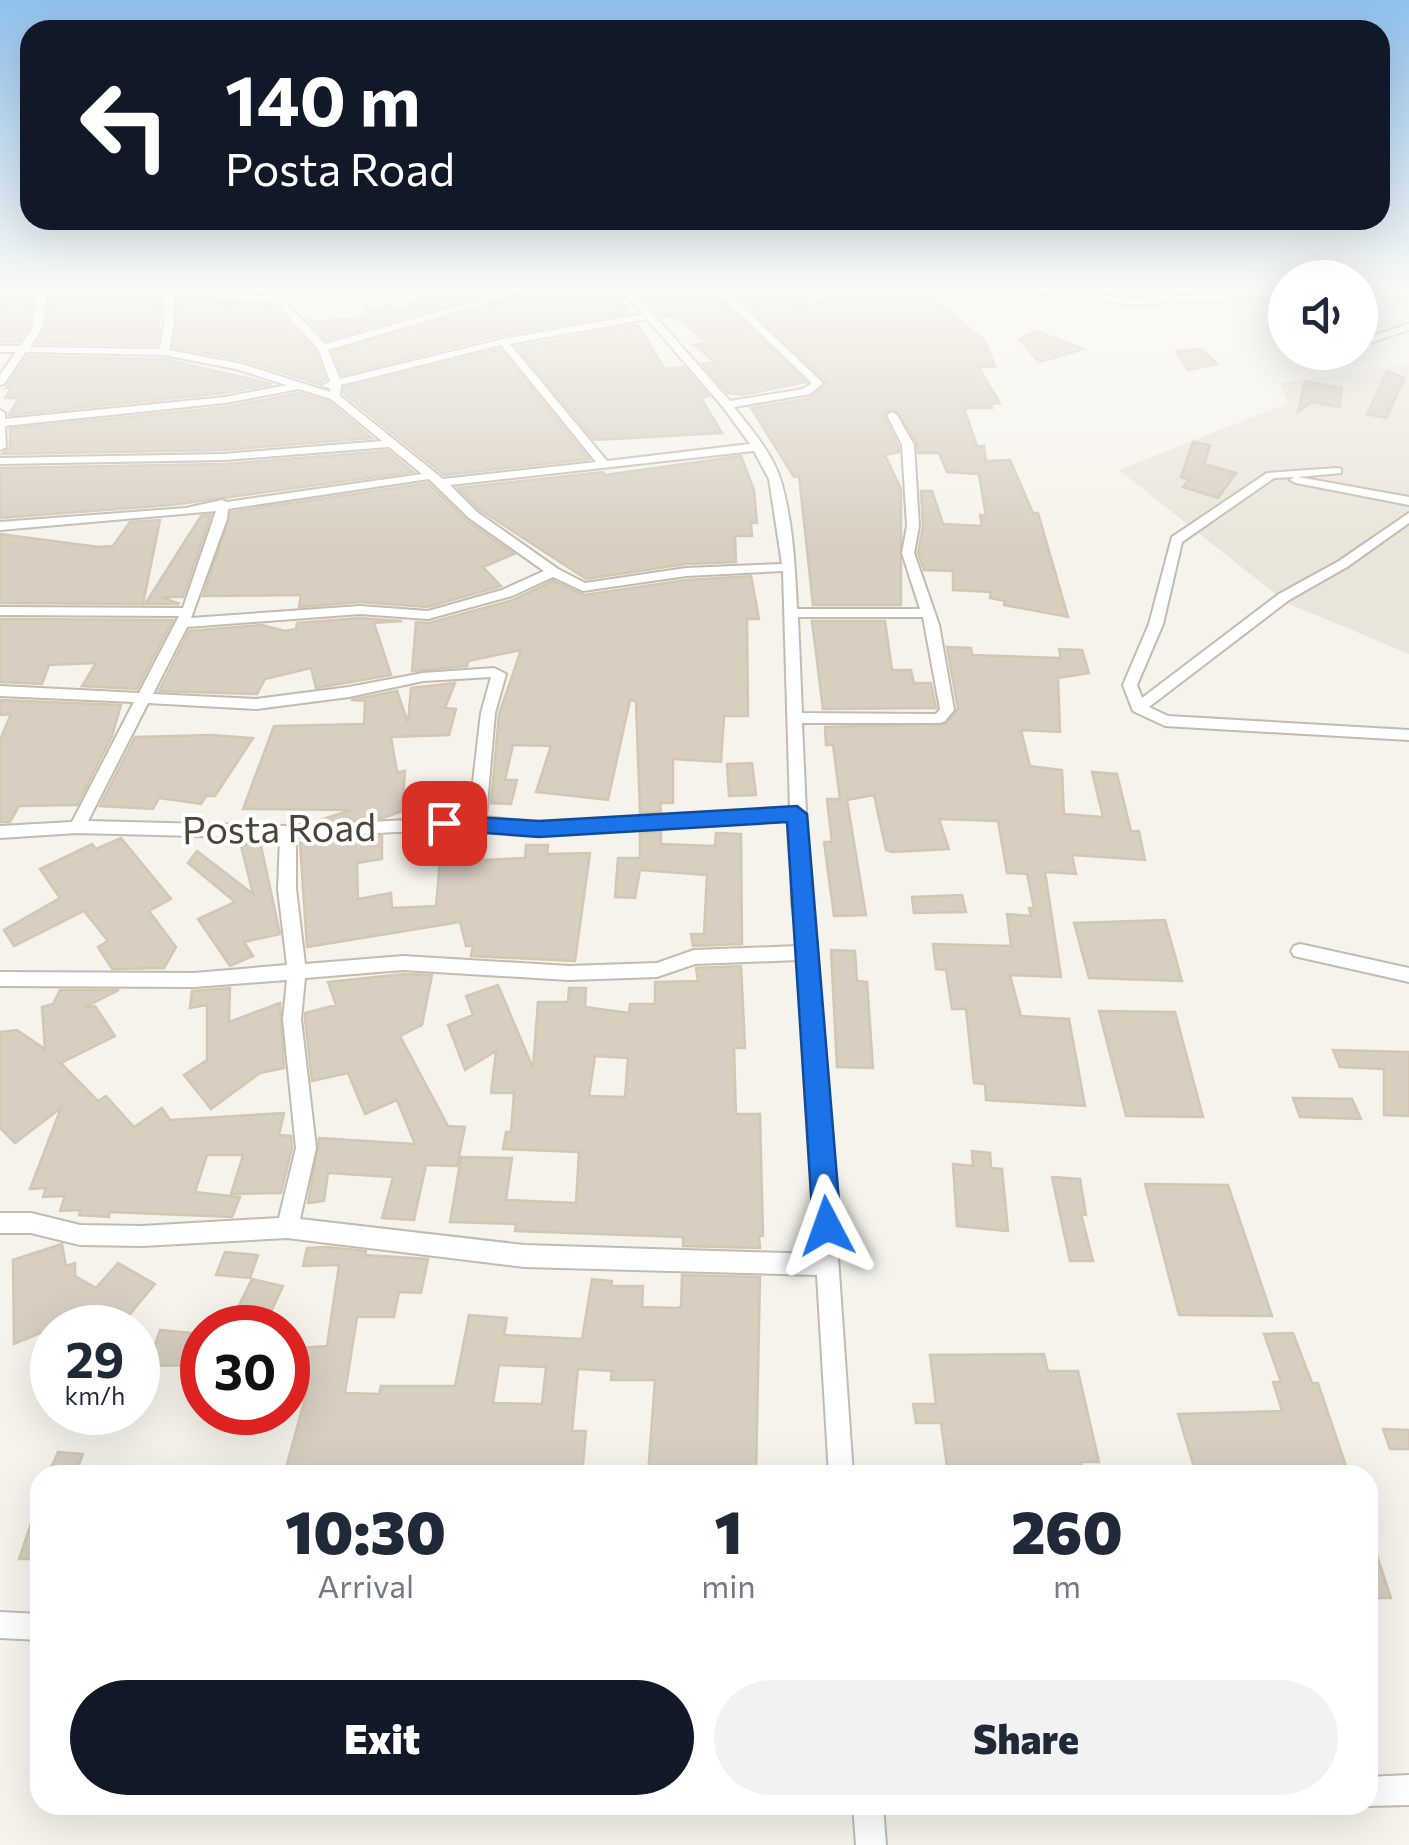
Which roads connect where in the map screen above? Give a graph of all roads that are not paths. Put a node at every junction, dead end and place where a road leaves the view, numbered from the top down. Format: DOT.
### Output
graph roads {
  1 [pos="263,374"];
  2 [pos="333,374"];
  3 [pos="372,374"];
  4 [pos="530,374"];
  5 [pos="700,374"];
  6 [pos="809,374"];
  7 [pos="336,383"];
  8 [pos="300,386"];
  9 [pos="318,390"];
  10 [pos="336,397"];
  11 [pos="727,405"];
  12 [pos="892,415"];
  13 [pos="1,419"];
  14 [pos="392,443"];
  15 [pos="758,446"];
  16 [pos="0,447"];
  17 [pos="0,462"];
  18 [pos="604,464"];
  19 [pos="1337,471"];
  20 [pos="1271,475"];
  21 [pos="435,479"];
  22 [pos="1409,501"];
  23 [pos="222,504"];
  24 [pos="1409,517"];
  25 [pos="0,526"];
  26 [pos="789,566"];
  27 [pos="552,572"];
  28 [pos="0,611"];
  29 [pos="789,613"];
  30 [pos="928,613"];
  31 [pos="185,618"];
  32 [pos="0,691"];
  33 [pos="144,696"];
  34 [pos="1138,708"];
  35 [pos="794,718"];
  36 [pos="1409,735"];
  37 [pos="797,814"];
  38 [pos="476,822"];
  39 [pos="77,828"];
  40 [pos="0,832"];
  41 [pos="288,832"];
  42 [pos="1300,951"];
  43 [pos="808,953"];
  44 [pos="297,971"];
  45 [pos="1409,975"];
  46 [pos="0,979"];
  47 [pos="0,1222"];
  48 [pos="287,1228"];
  49 [pos="830,1264"];
  50 [pos="840,1465"];
  51 [pos="0,1625"];
  52 [pos="30,1626"];
  53 [pos="1409,1790"];
  54 [pos="1378,1791"];
  55 [pos="869,1815"];
  56 [pos="872,1845"];
  1 -- 8 [label="street"];
  2 -- 7 [label="street"];
  3 -- 7 [label="street"];
  4 -- 18 [label="street"];
  5 -- 11 [label="street"];
  6 -- 11 [label="street"];
  7 -- 9 [label="street"];
  7 -- 10 [label="street"];
  8 -- 9 [label="street"];
  8 -- 13 [label="street"];
  9 -- 10 [label="street"];
  10 -- 14 [label="street"];
  11 -- 15 [label="street"];
  12 -- 30 [label="street"];
  13 -- 16 [label="street"];
  14 -- 17 [label="street"];
  14 -- 21 [label="street"];
  15 -- 18 [label="street"];
  15 -- 26 [label="street"];
  18 -- 21 [label="street"];
  19 -- 20 [label="street"];
  20 -- 22 [label="street"];
  20 -- 34 [label="street"];
  21 -- 23 [label="street"];
  21 -- 27 [label="street"];
  23 -- 25 [label="street"];
  23 -- 31 [label="street"];
  24 -- 34 [label="street"];
  26 -- 27 [label="street"];
  26 -- 29 [label="street"];
  27 -- 31 [label="street"];
  28 -- 31 [label="street"];
  29 -- 30 [label="street"];
  29 -- 35 [label="street"];
  30 -- 35 [label="street"];
  31 -- 33 [label="street"];
  32 -- 33 [label="street"];
  33 -- 38 [label="street"];
  33 -- 39 [label="street"];
  34 -- 36 [label="street"];
  35 -- 37 [label="street"];
  37 -- 38 [label="street, Posta Road"];
  37 -- 43 [label="street"];
  38 -- 41 [label="street, Posta Road"];
  39 -- 40 [label="street, Posta Road"];
  39 -- 41 [label="street, Posta Road"];
  41 -- 44 [label="street"];
  42 -- 45 [label="street"];
  43 -- 44 [label="street"];
  43 -- 49 [label="street"];
  44 -- 46 [label="street"];
  44 -- 48 [label="street"];
  47 -- 48 [label="street"];
  48 -- 49 [label="street"];
  49 -- 50 [label="street"];
  51 -- 52 [label="street"];
  53 -- 54 [label="street"];
  55 -- 56 [label="street"];
}
